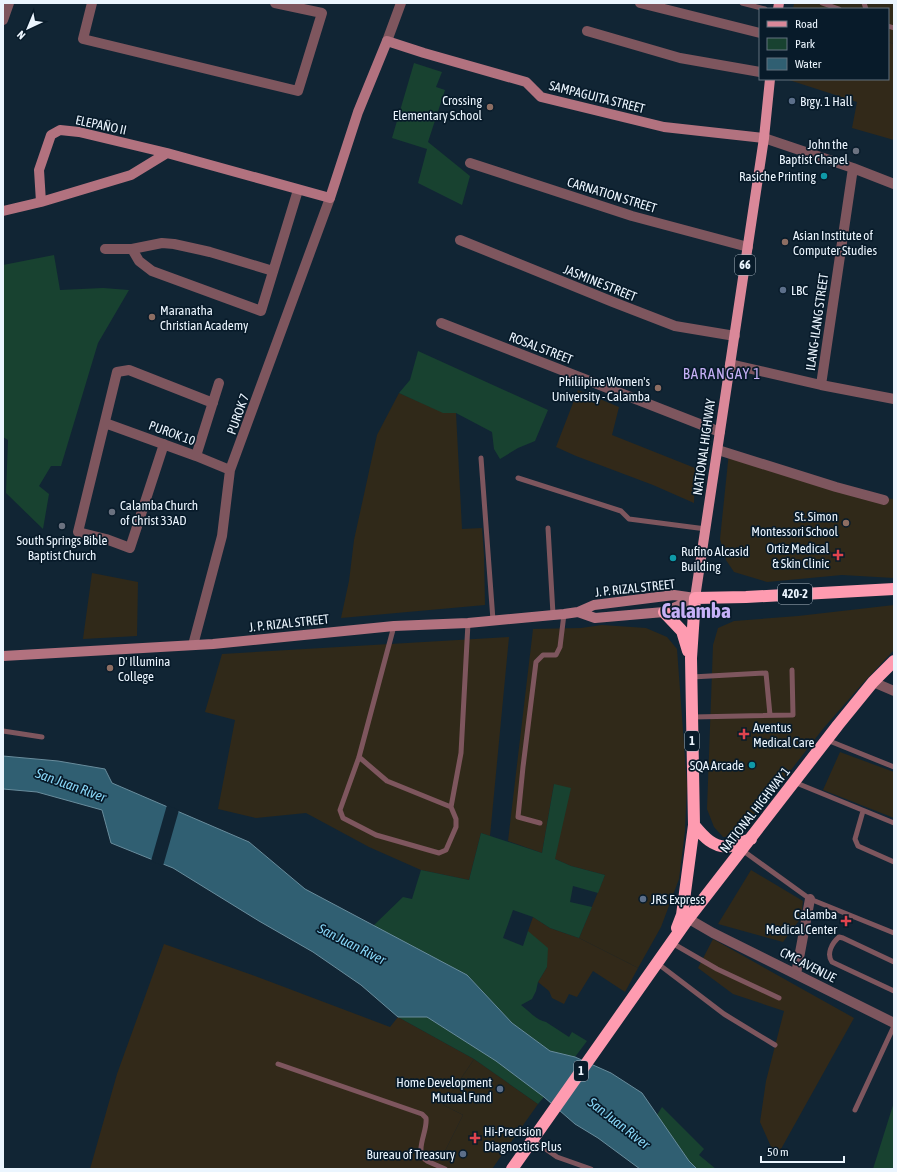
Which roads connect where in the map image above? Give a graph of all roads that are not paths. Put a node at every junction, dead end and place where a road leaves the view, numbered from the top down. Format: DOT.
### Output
graph roads {
  1 [pos="9,3"];
  2 [pos="92,3"];
  3 [pos="275,3"];
  4 [pos="401,3"];
  5 [pos="640,3"];
  6 [pos="742,3"];
  7 [pos="822,3"];
  8 [pos="761,8"];
  9 [pos="835,8"];
  10 [pos="3,20"];
  11 [pos="587,31"];
  12 [pos="759,33"];
  13 [pos="387,41"];
  14 [pos="759,72"];
  15 [pos="770,80"];
  16 [pos="764,138"];
  17 [pos="167,153"];
  18 [pos="470,163"];
  19 [pos="853,168"];
  20 [pos="894,184"];
  21 [pos="298,190"];
  22 [pos="330,198"];
  23 [pos="41,202"];
  24 [pos="3,211"];
  25 [pos="460,240"];
  26 [pos="748,247"];
  27 [pos="105,249"];
  28 [pos="132,249"];
  29 [pos="273,271"];
  30 [pos="441,323"];
  31 [pos="735,336"];
  32 [pos="730,364"];
  33 [pos="219,383"];
  34 [pos="821,385"];
  35 [pos="894,399"];
  36 [pos="213,403"];
  37 [pos="105,422"];
  38 [pos="720,432"];
  39 [pos="164,444"];
  40 [pos="718,450"];
  41 [pos="196,456"];
  42 [pos="481,458"];
  43 [pos="230,470"];
  44 [pos="518,478"];
  45 [pos="884,500"];
  46 [pos="548,528"];
  47 [pos="706,529"];
  48 [pos="894,589"];
  49 [pos="695,598"];
  50 [pos="578,612"];
  51 [pos="664,612"];
  52 [pos="553,614"];
  53 [pos="564,614"];
  54 [pos="492,620"];
  55 [pos="468,623"];
  56 [pos="394,626"];
  57 [pos="193,645"];
  58 [pos="3,656"];
  59 [pos="691,658"];
  60 [pos="894,661"];
  61 [pos="792,670"];
  62 [pos="691,677"];
  63 [pos="873,682"];
  64 [pos="894,691"];
  65 [pos="770,715"];
  66 [pos="692,717"];
  67 [pos="3,731"];
  68 [pos="42,736"];
  69 [pos="827,740"];
  70 [pos="359,757"];
  71 [pos="894,767"];
  72 [pos="794,782"];
  73 [pos="451,807"];
  74 [pos="862,810"];
  75 [pos="540,823"];
  76 [pos="894,823"];
  77 [pos="694,825"];
  78 [pos="751,839"];
  79 [pos="742,850"];
  80 [pos="894,862"];
  81 [pos="810,899"];
  82 [pos="685,917"];
  83 [pos="894,933"];
  84 [pos="672,942"];
  85 [pos="894,962"];
  86 [pos="657,963"];
  87 [pos="796,974"];
  88 [pos="894,991"];
  89 [pos="779,998"];
  90 [pos="894,1023"];
  91 [pos="894,1026"];
  92 [pos="775,1045"];
  93 [pos="278,1064"];
  94 [pos="855,1110"];
  95 [pos="533,1140"];
  96 [pos="445,1169"];
  97 [pos="512,1169"];
  98 [pos="591,1169"];
  1 -- 10 [label="street"];
  2 -- 3 [label="street"];
  4 -- 13 [label="street"];
  5 -- 12 [label="street"];
  6 -- 8 [label="lane"];
  7 -- 9 [label="lane"];
  11 -- 14 [label="street"];
  13 -- 16 [label="street, SAMPAGUITA STREET"];
  13 -- 22 [label="street"];
  15 -- 16 [label="main road, NATIONAL HIGHWAY / 66"];
  16 -- 19 [label="street"];
  16 -- 26 [label="main road, NATIONAL HIGHWAY / 66"];
  17 -- 21 [label="street, ELEPAÑO II"];
  17 -- 23 [label="street"];
  17 -- 23 [label="street, ELEPAÑO II"];
  18 -- 26 [label="street, CARNATION STREET"];
  19 -- 20 [label="street"];
  19 -- 34 [label="street, ILANG-ILANG STREET"];
  21 -- 22 [label="street, ELEPAÑO II"];
  21 -- 29 [label="street"];
  22 -- 43 [label="street, PUROK 7"];
  23 -- 24 [label="street"];
  25 -- 31 [label="street, JASMINE STREET"];
  26 -- 31 [label="main road, NATIONAL HIGHWAY / 66"];
  27 -- 28 [label="street"];
  28 -- 29 [label="street"];
  28 -- 29 [label="street"];
  30 -- 38 [label="street, ROSAL STREET"];
  31 -- 32 [label="main road, NATIONAL HIGHWAY / 66"];
  32 -- 34 [label="street"];
  32 -- 38 [label="main road, NATIONAL HIGHWAY / 66"];
  33 -- 36 [label="street"];
  34 -- 35 [label="street"];
  36 -- 37 [label="street"];
  36 -- 41 [label="street"];
  37 -- 39 [label="street, PUROK 10"];
  37 -- 39 [label="street"];
  38 -- 40 [label="main road, NATIONAL HIGHWAY / 66"];
  39 -- 41 [label="street, PUROK 10"];
  40 -- 45 [label="street"];
  40 -- 47 [label="main road, NATIONAL HIGHWAY / 66"];
  41 -- 43 [label="street, PUROK 10"];
  42 -- 54 [label="lane"];
  43 -- 57 [label="street, PUROK 7"];
  44 -- 47 [label="lane"];
  46 -- 52 [label="lane"];
  47 -- 49 [label="main road, NATIONAL HIGHWAY / 66"];
  48 -- 49 [label="highway, 420-2"];
  49 -- 50 [label="street, J. P. RIZAL STREET / 420-2"];
  49 -- 51 [label="street, J. P. RIZAL STREET / 420-2"];
  49 -- 59 [label="highway, NATIONAL HIGHWAY 1 / 1"];
  50 -- 51 [label="street, J. P. RIZAL STREET / 420-2"];
  50 -- 53 [label="street, J. P. RIZAL STREET / 420-2"];
  51 -- 59 [label="highway"];
  52 -- 53 [label="street, J. P. RIZAL STREET / 420-2"];
  52 -- 54 [label="street, J. P. RIZAL STREET / 420-2"];
  53 -- 75 [label="lane"];
  54 -- 55 [label="street, J. P. RIZAL STREET / 420-2"];
  55 -- 56 [label="street, J. P. RIZAL STREET / 420-2"];
  55 -- 73 [label="lane"];
  56 -- 57 [label="street, J. P. RIZAL STREET / 420-2"];
  56 -- 70 [label="lane"];
  57 -- 58 [label="street, J. P. RIZAL STREET / 420-2"];
  59 -- 62 [label="highway, NATIONAL HIGHWAY 1 / 1"];
  60 -- 63 [label="highway, NATIONAL HIGHWAY 1 / 1"];
  61 -- 65 [label="lane"];
  62 -- 65 [label="lane"];
  62 -- 66 [label="highway, NATIONAL HIGHWAY 1 / 1"];
  63 -- 64 [label="street"];
  63 -- 69 [label="highway, NATIONAL HIGHWAY 1 / 1"];
  65 -- 66 [label="lane"];
  66 -- 77 [label="highway, NATIONAL HIGHWAY 1 / 1"];
  67 -- 68 [label="lane"];
  69 -- 71 [label="lane"];
  69 -- 72 [label="highway, NATIONAL HIGHWAY 1 / 1"];
  70 -- 73 [label="lane"];
  70 -- 73 [label="lane"];
  72 -- 74 [label="lane"];
  72 -- 78 [label="highway, NATIONAL HIGHWAY 1 / 1"];
  74 -- 76 [label="lane"];
  74 -- 80 [label="lane"];
  77 -- 78 [label="highway"];
  77 -- 82 [label="highway, NATIONAL HIGHWAY 1 / 1"];
  78 -- 79 [label="highway, NATIONAL HIGHWAY 1 / 1"];
  79 -- 81 [label="lane"];
  79 -- 82 [label="highway, NATIONAL HIGHWAY 1 / 1"];
  81 -- 83 [label="lane"];
  81 -- 87 [label="street"];
  82 -- 84 [label="highway, NATIONAL HIGHWAY 1 / 1"];
  82 -- 87 [label="street, CMC AVENUE"];
  84 -- 86 [label="highway, NATIONAL HIGHWAY 1 / 1"];
  84 -- 89 [label="lane"];
  85 -- 88 [label="lane"];
  86 -- 92 [label="lane"];
  86 -- 95 [label="highway, NATIONAL HIGHWAY 1 / 1"];
  87 -- 90 [label="street, CMC AVENUE"];
  91 -- 94 [label="lane"];
  93 -- 96 [label="lane"];
  95 -- 97 [label="highway, NATIONAL HIGHWAY 1 / 1"];
  95 -- 98 [label="lane"];
}
